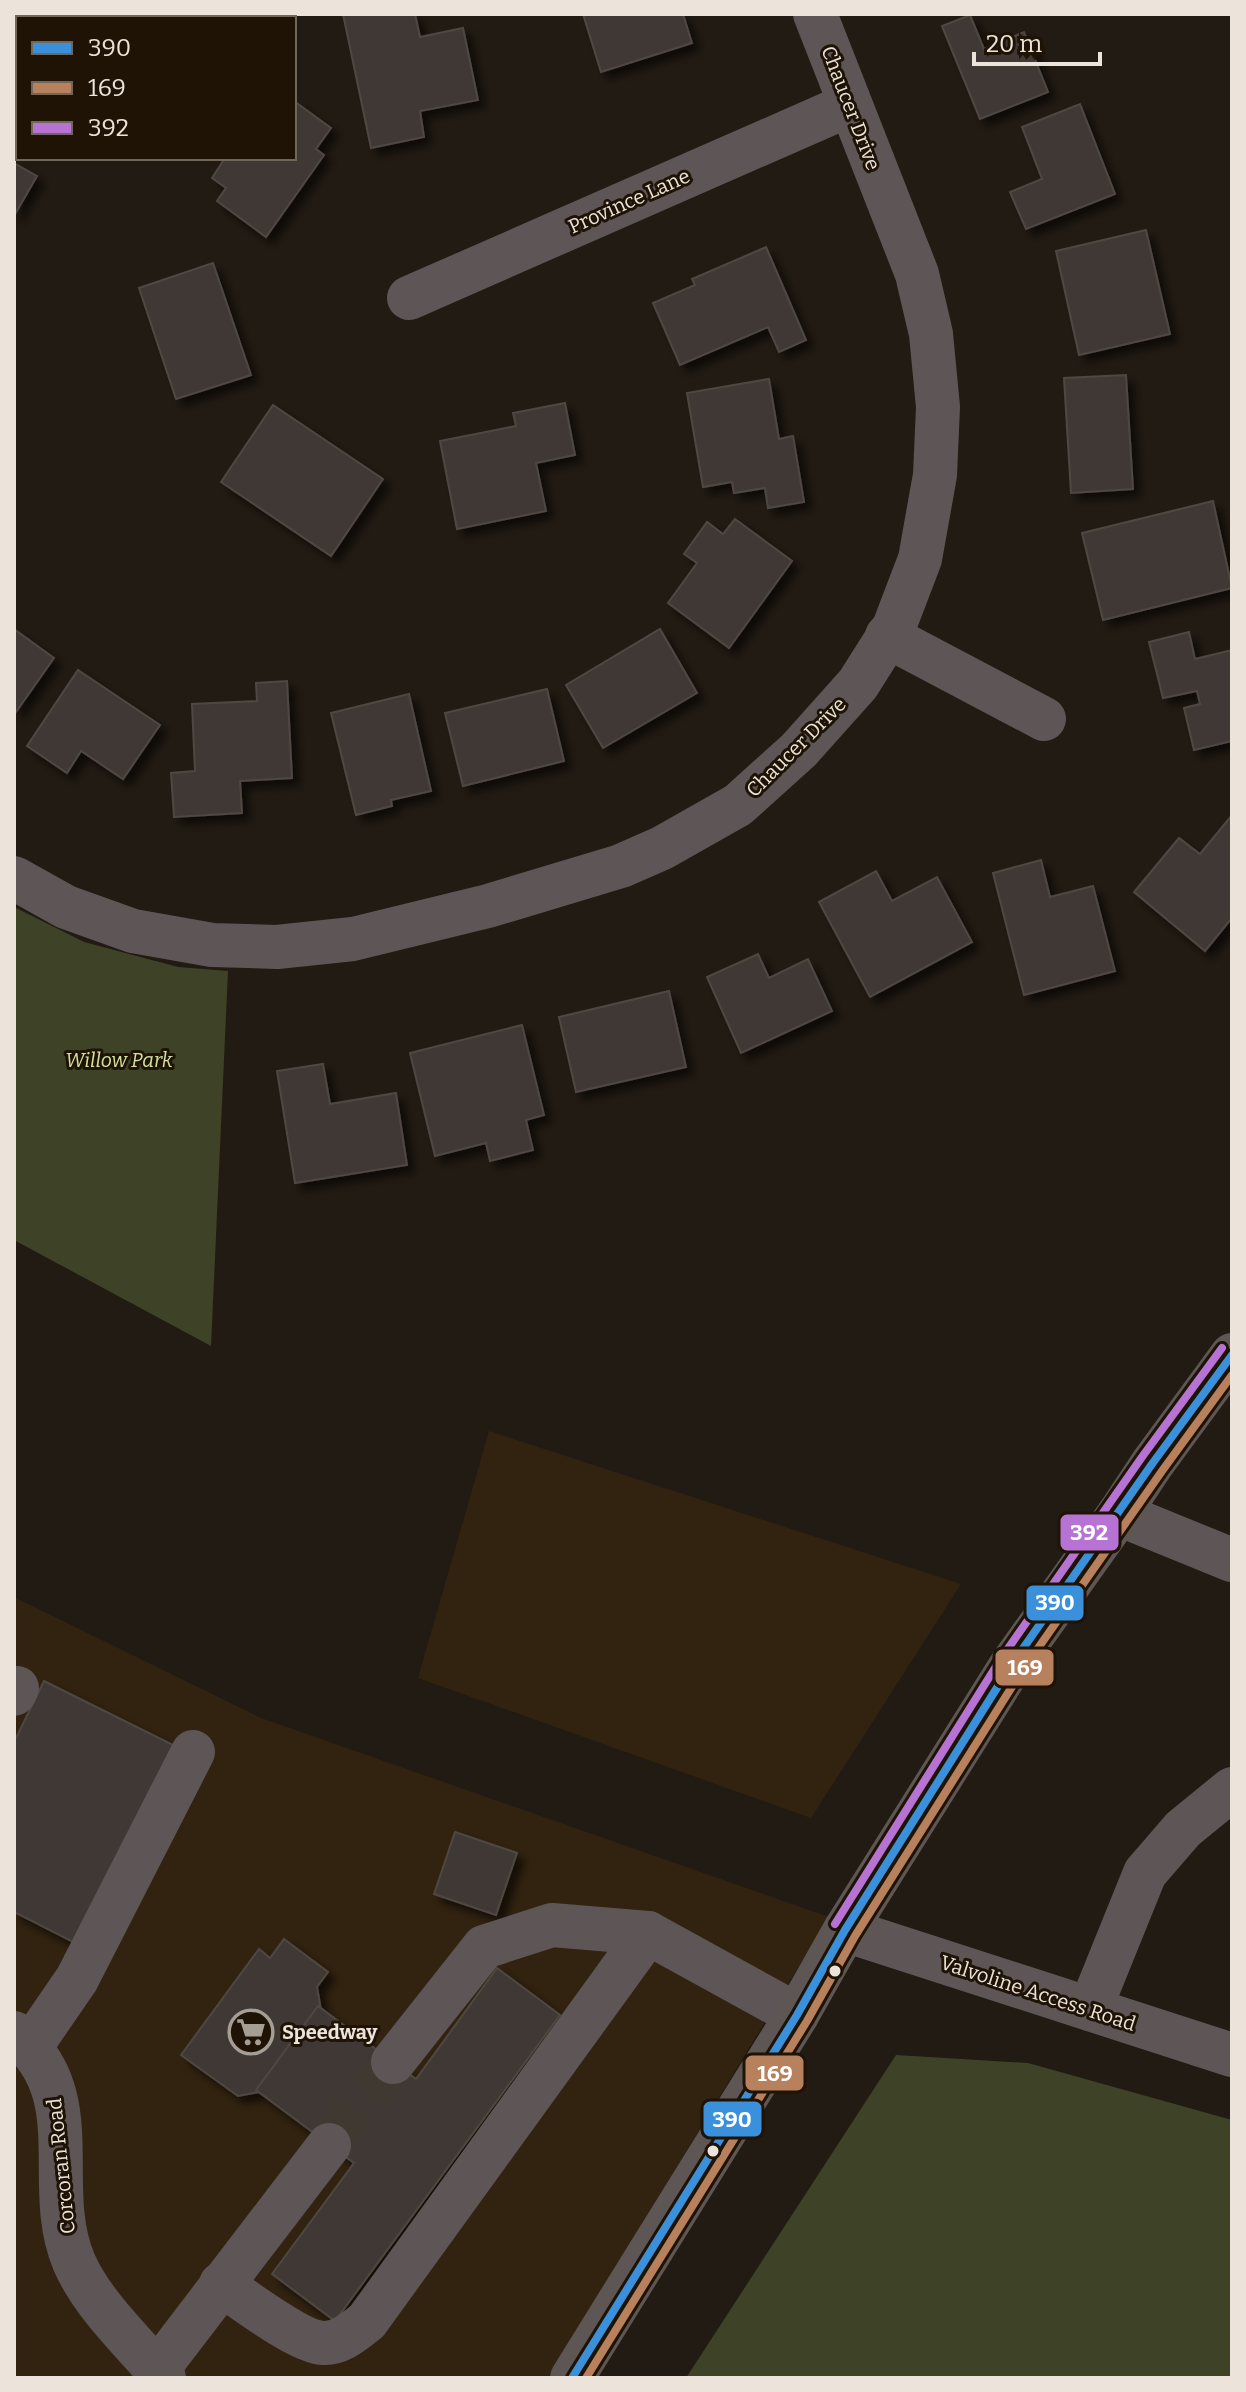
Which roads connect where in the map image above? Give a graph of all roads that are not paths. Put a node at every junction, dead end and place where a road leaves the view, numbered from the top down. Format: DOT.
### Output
graph roads {
  1 [pos="815,14"];
  2 [pos="849,105"];
  3 [pos="409,298"];
  4 [pos="887,636"];
  5 [pos="1044,719"];
  6 [pos="14,878"];
  7 [pos="1232,1355"];
  8 [pos="1119,1514"];
  9 [pos="1232,1560"];
  10 [pos="193,1752"];
  11 [pos="1232,1789"];
  12 [pos="845,1930"];
  13 [pos="648,1933"];
  14 [pos="1090,2009"];
  15 [pos="797,2015"];
  16 [pos="22,2039"];
  17 [pos="1232,2055"];
  18 [pos="393,2062"];
  19 [pos="329,2145"];
  20 [pos="221,2284"];
  21 [pos="161,2374"];
  22 [pos="572,2378"];
  1 -- 2 [label="street, Chaucer Drive"];
  2 -- 3 [label="street, Province Lane"];
  2 -- 4 [label="street, Chaucer Drive"];
  4 -- 5 [label="street"];
  4 -- 6 [label="street, Chaucer Drive"];
  7 -- 8 [label="main road"];
  8 -- 9 [label="street"];
  8 -- 12 [label="main road"];
  10 -- 16 [label="street"];
  11 -- 14 [label="street"];
  12 -- 14 [label="street, Valvoline Access Road"];
  12 -- 15 [label="main road"];
  13 -- 15 [label="street"];
  13 -- 18 [label="street"];
  13 -- 20 [label="street"];
  14 -- 17 [label="street, Valvoline Access Road"];
  15 -- 22 [label="main road"];
  16 -- 21 [label="street, Corcoran Road"];
  19 -- 20 [label="street"];
  20 -- 21 [label="street"];
}
